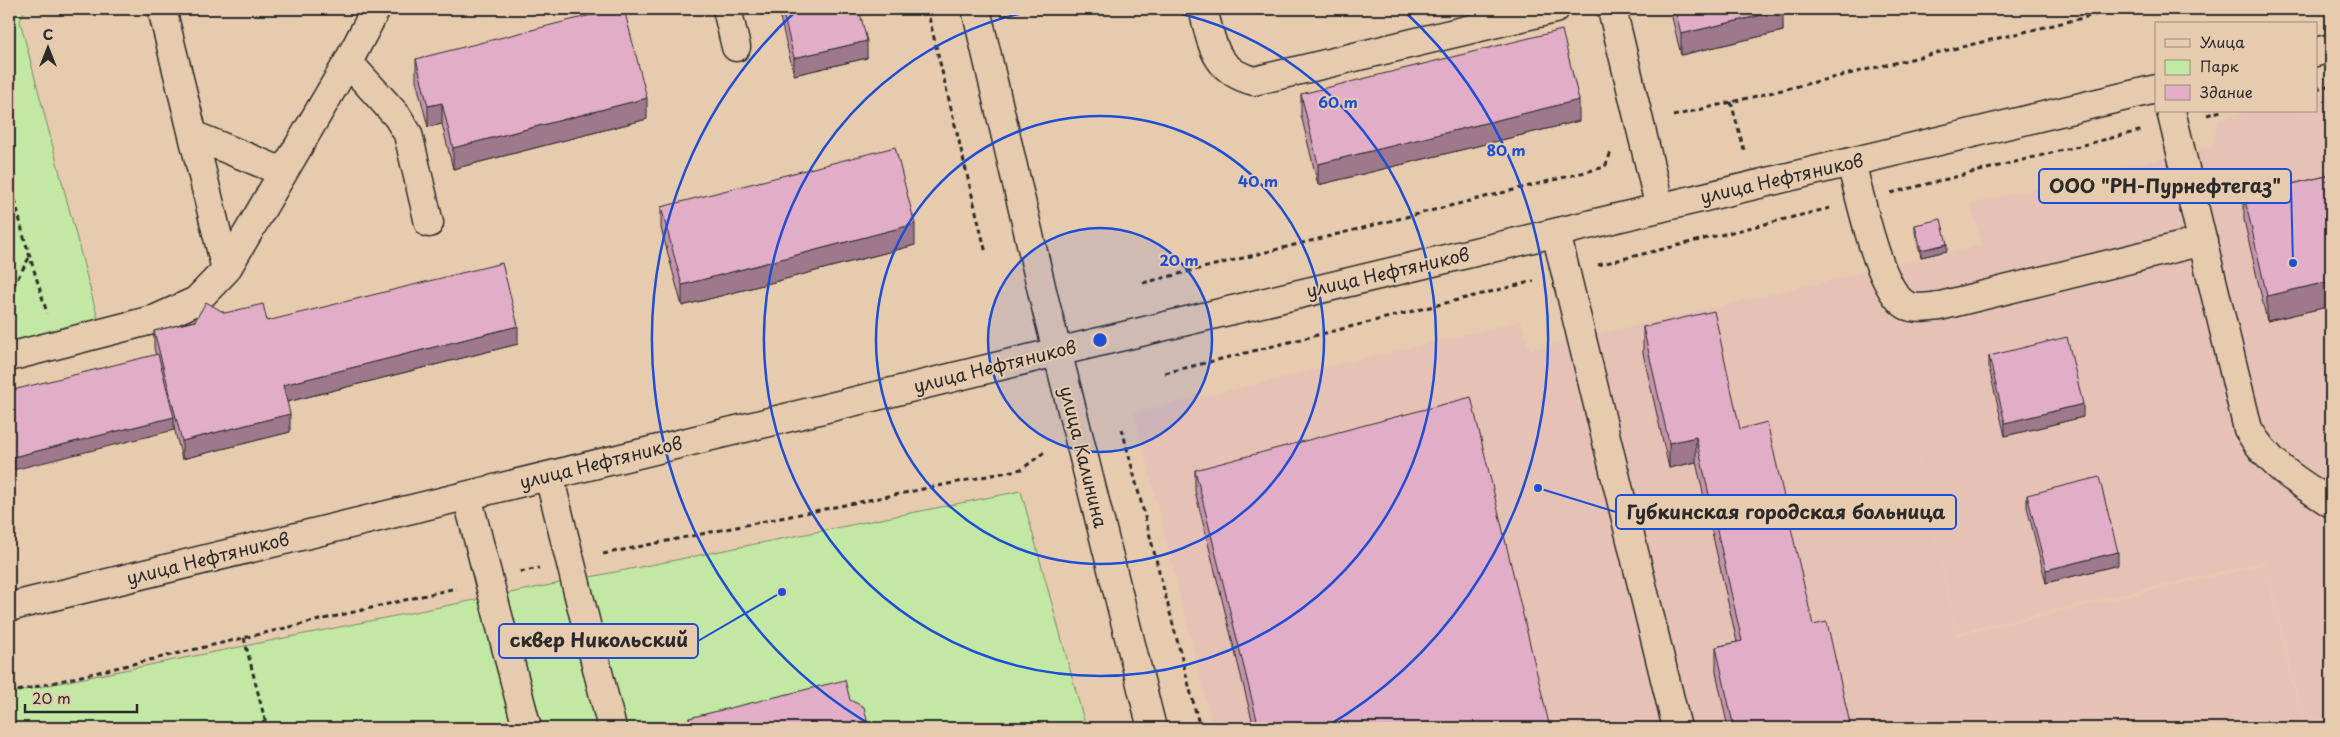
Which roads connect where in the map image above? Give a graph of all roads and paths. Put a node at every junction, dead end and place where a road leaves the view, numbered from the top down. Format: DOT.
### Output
graph roads {
  1 [pos="162,9"];
  2 [pos="376,9"];
  3 [pos="728,9"];
  4 [pos="927,9"];
  5 [pos="976,9"];
  6 [pos="1203,9"];
  7 [pos="1555,9"];
  8 [pos="1612,9"];
  9 [pos="2120,9"];
  10 [pos="736,48"];
  11 [pos="2331,48"];
  12 [pos="2318,51"];
  13 [pos="348,62"];
  14 [pos="2331,85"];
  15 [pos="2318,88"];
  16 [pos="2155,89"];
  17 [pos="2213,112"];
  18 [pos="2173,117"];
  19 [pos="1640,124"];
  20 [pos="193,136"];
  21 [pos="1851,163"];
  22 [pos="283,172"];
  23 [pos="9,174"];
  24 [pos="1861,200"];
  25 [pos="1660,208"];
  26 [pos="429,224"];
  27 [pos="1556,234"];
  28 [pos="2202,241"];
  29 [pos="986,253"];
  30 [pos="30,256"];
  31 [pos="226,270"];
  32 [pos="1566,273"];
  33 [pos="1143,283"];
  34 [pos="9,294"];
  35 [pos="49,317"];
  36 [pos="1057,352"];
  37 [pos="9,357"];
  38 [pos="1165,373"];
  39 [pos="1122,429"];
  40 [pos="1050,448"];
  41 [pos="550,476"];
  42 [pos="467,496"];
  43 [pos="2331,503"];
  44 [pos="570,560"];
  45 [pos="489,580"];
  46 [pos="9,608"];
  47 [pos="244,638"];
  48 [pos="9,693"];
  49 [pos="266,728"];
  50 [pos="527,728"];
  51 [pos="612,728"];
  52 [pos="1152,728"];
  53 [pos="1200,728"];
  54 [pos="1677,728"];
  1 -- 20 [label="street"];
  2 -- 13 [label="street"];
  3 -- 10 [label="street"];
  4 -- 29 [label="path"];
  5 -- 36 [label="street, улица Калинина"];
  6 -- 7 [label="street"];
  8 -- 19 [label="street"];
  9 -- 19 [label="path"];
  11 -- 12 [label="street"];
  13 -- 22 [label="street"];
  13 -- 26 [label="street"];
  14 -- 15 [label="path"];
  16 -- 21 [label="street, улица Нефтяников"];
  17 -- 18 [label="path"];
  18 -- 24 [label="path"];
  18 -- 28 [label="street"];
  19 -- 25 [label="street"];
  19 -- 33 [label="path"];
  20 -- 22 [label="street"];
  20 -- 31 [label="street"];
  21 -- 24 [label="street"];
  21 -- 25 [label="street, улица Нефтяников"];
  22 -- 31 [label="street"];
  23 -- 30 [label="path"];
  24 -- 28 [label="street"];
  24 -- 32 [label="path"];
  25 -- 27 [label="street, улица Нефтяников"];
  27 -- 32 [label="street"];
  27 -- 36 [label="street, улица Нефтяников"];
  28 -- 43 [label="street"];
  30 -- 34 [label="path"];
  30 -- 35 [label="path"];
  31 -- 37 [label="street"];
  32 -- 38 [label="path"];
  32 -- 54 [label="street"];
  36 -- 41 [label="street, улица Нефтяников"];
  36 -- 52 [label="street, улица Калинина"];
  39 -- 53 [label="path"];
  40 -- 44 [label="path"];
  41 -- 42 [label="street, улица Нефтяников"];
  41 -- 44 [label="street"];
  42 -- 45 [label="street"];
  42 -- 46 [label="street, улица Нефтяников"];
  44 -- 45 [label="path"];
  44 -- 51 [label="street"];
  45 -- 47 [label="path"];
  45 -- 50 [label="street"];
  47 -- 48 [label="path"];
  47 -- 49 [label="path"];
}
